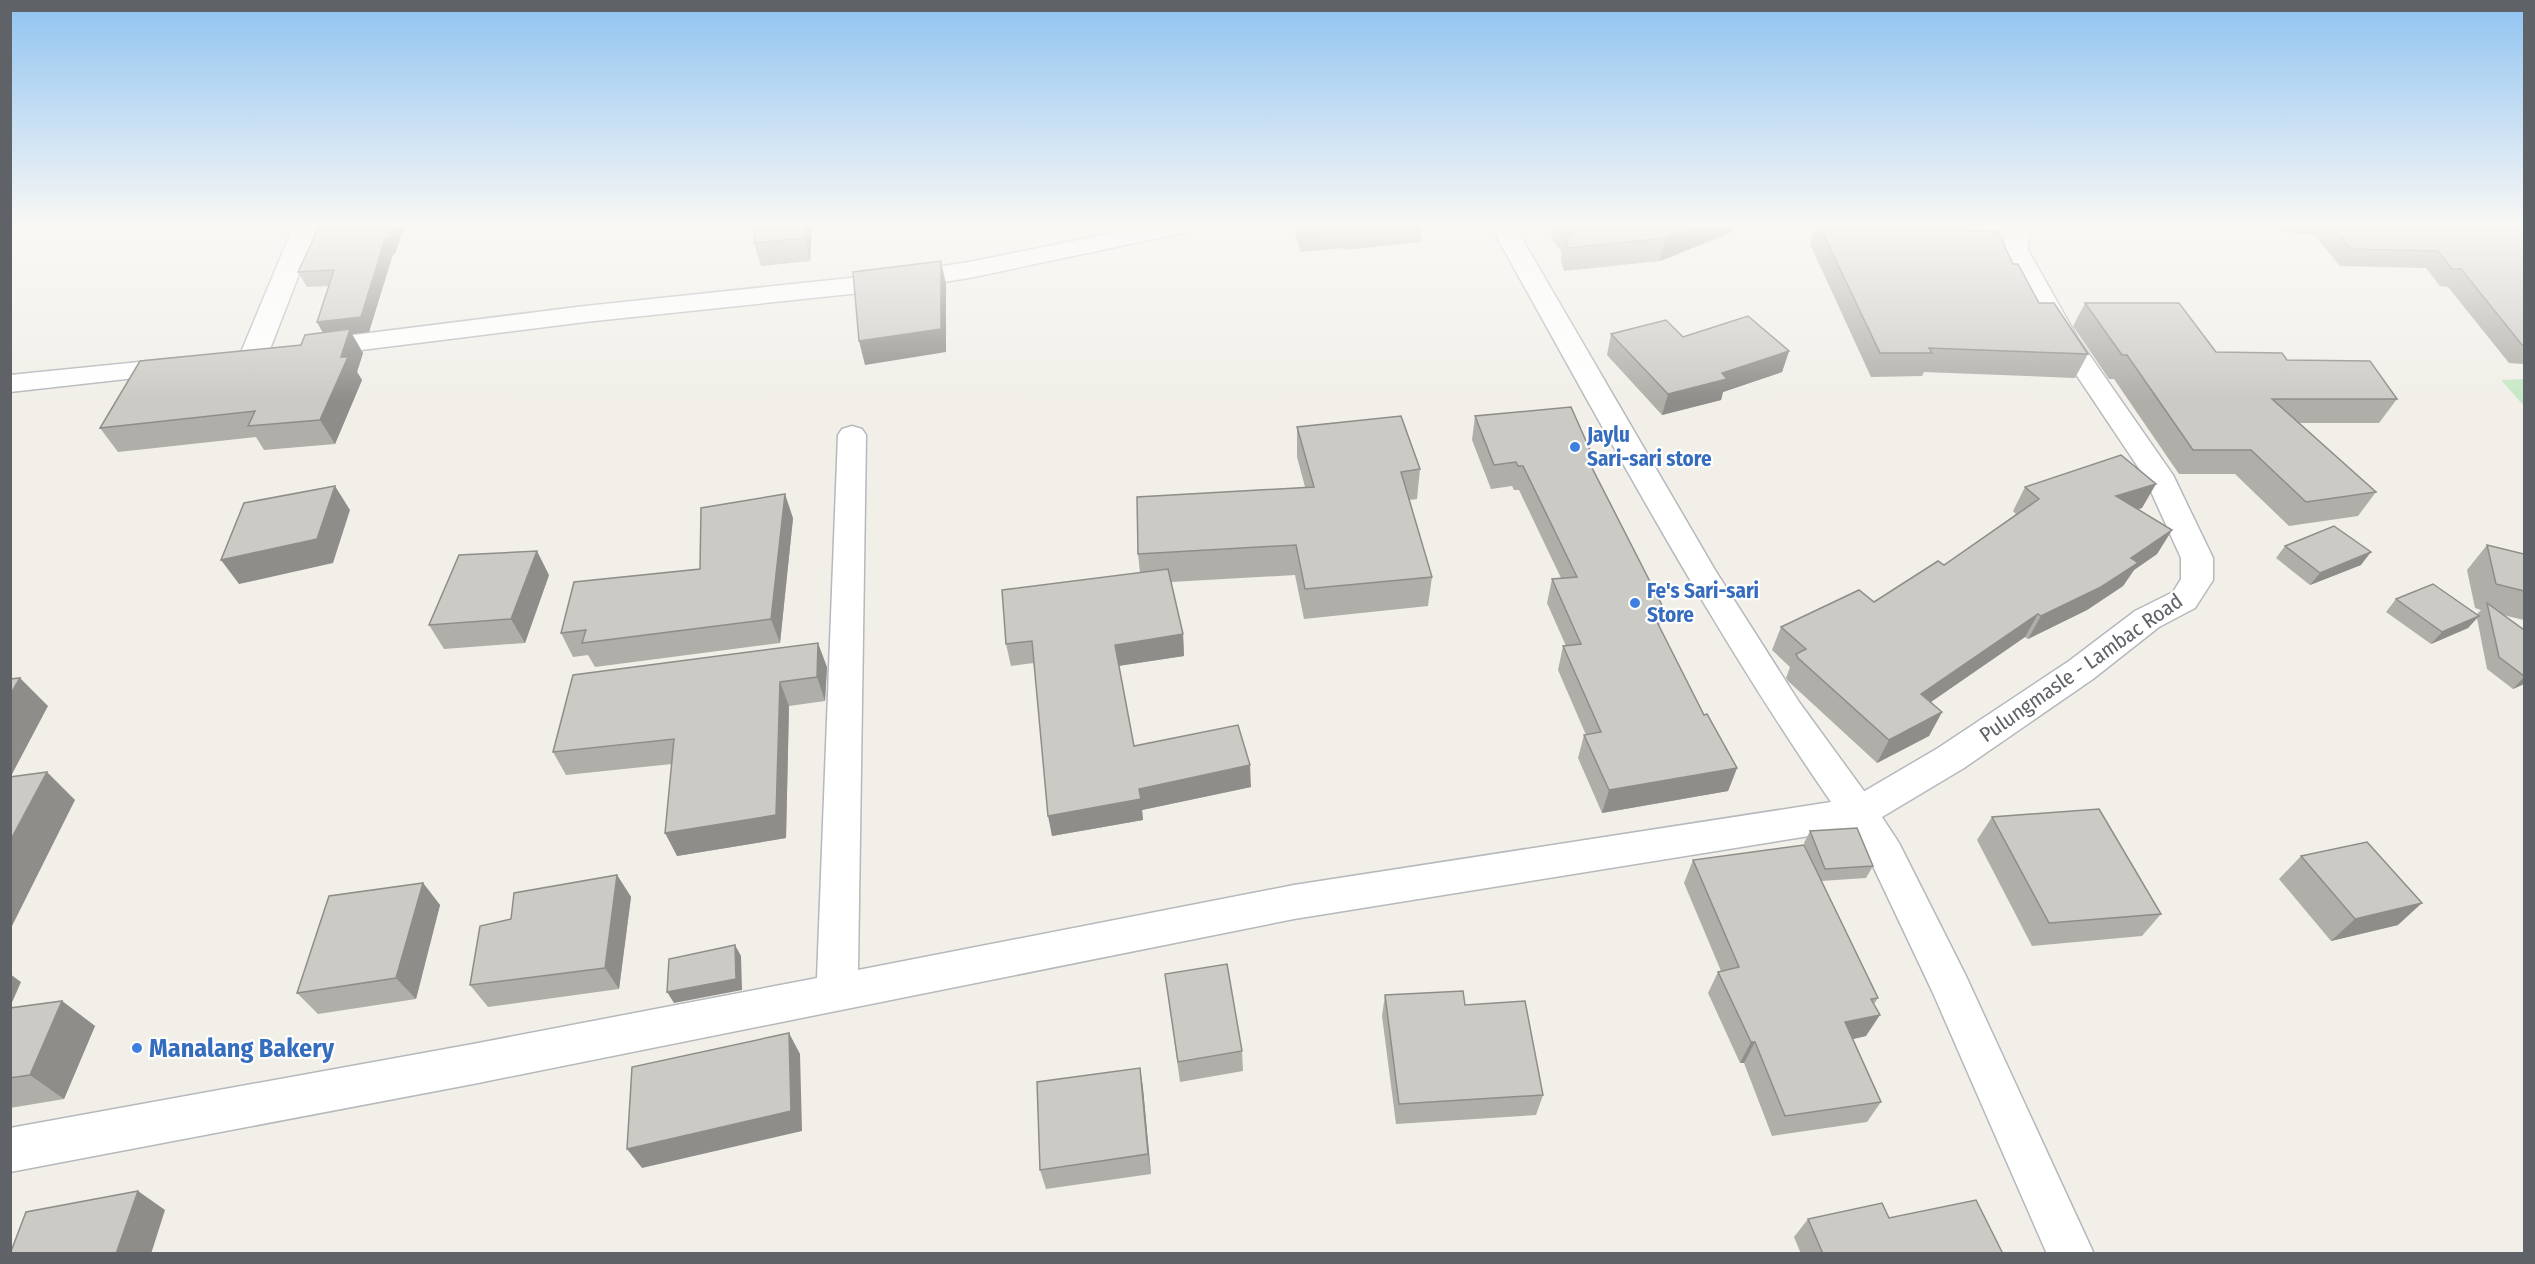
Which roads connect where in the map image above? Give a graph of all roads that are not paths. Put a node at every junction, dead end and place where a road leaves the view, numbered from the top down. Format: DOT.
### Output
graph roads {
  1 [pos="278,284"];
  2 [pos="870,284"];
  3 [pos="1536,284"];
  4 [pos="2035,284"];
  5 [pos="200,364"];
  6 [pos="10,384"];
  7 [pos="852,435"];
  8 [pos="847,649"];
  9 [pos="812,654"];
  10 [pos="1859,813"];
  11 [pos="837,992"];
  12 [pos="10,1149"];
  13 [pos="2071,1254"];
  1 -- 2 [label="street"];
  3 -- 10 [label="street"];
  4 -- 10 [label="street, Pulungmasle - Lambac Road"];
  5 -- 6 [label="street"];
  7 -- 8 [label="street"];
  8 -- 9 [label="street"];
  8 -- 11 [label="street"];
  10 -- 11 [label="street"];
  10 -- 13 [label="street"];
  11 -- 12 [label="street"];
}
